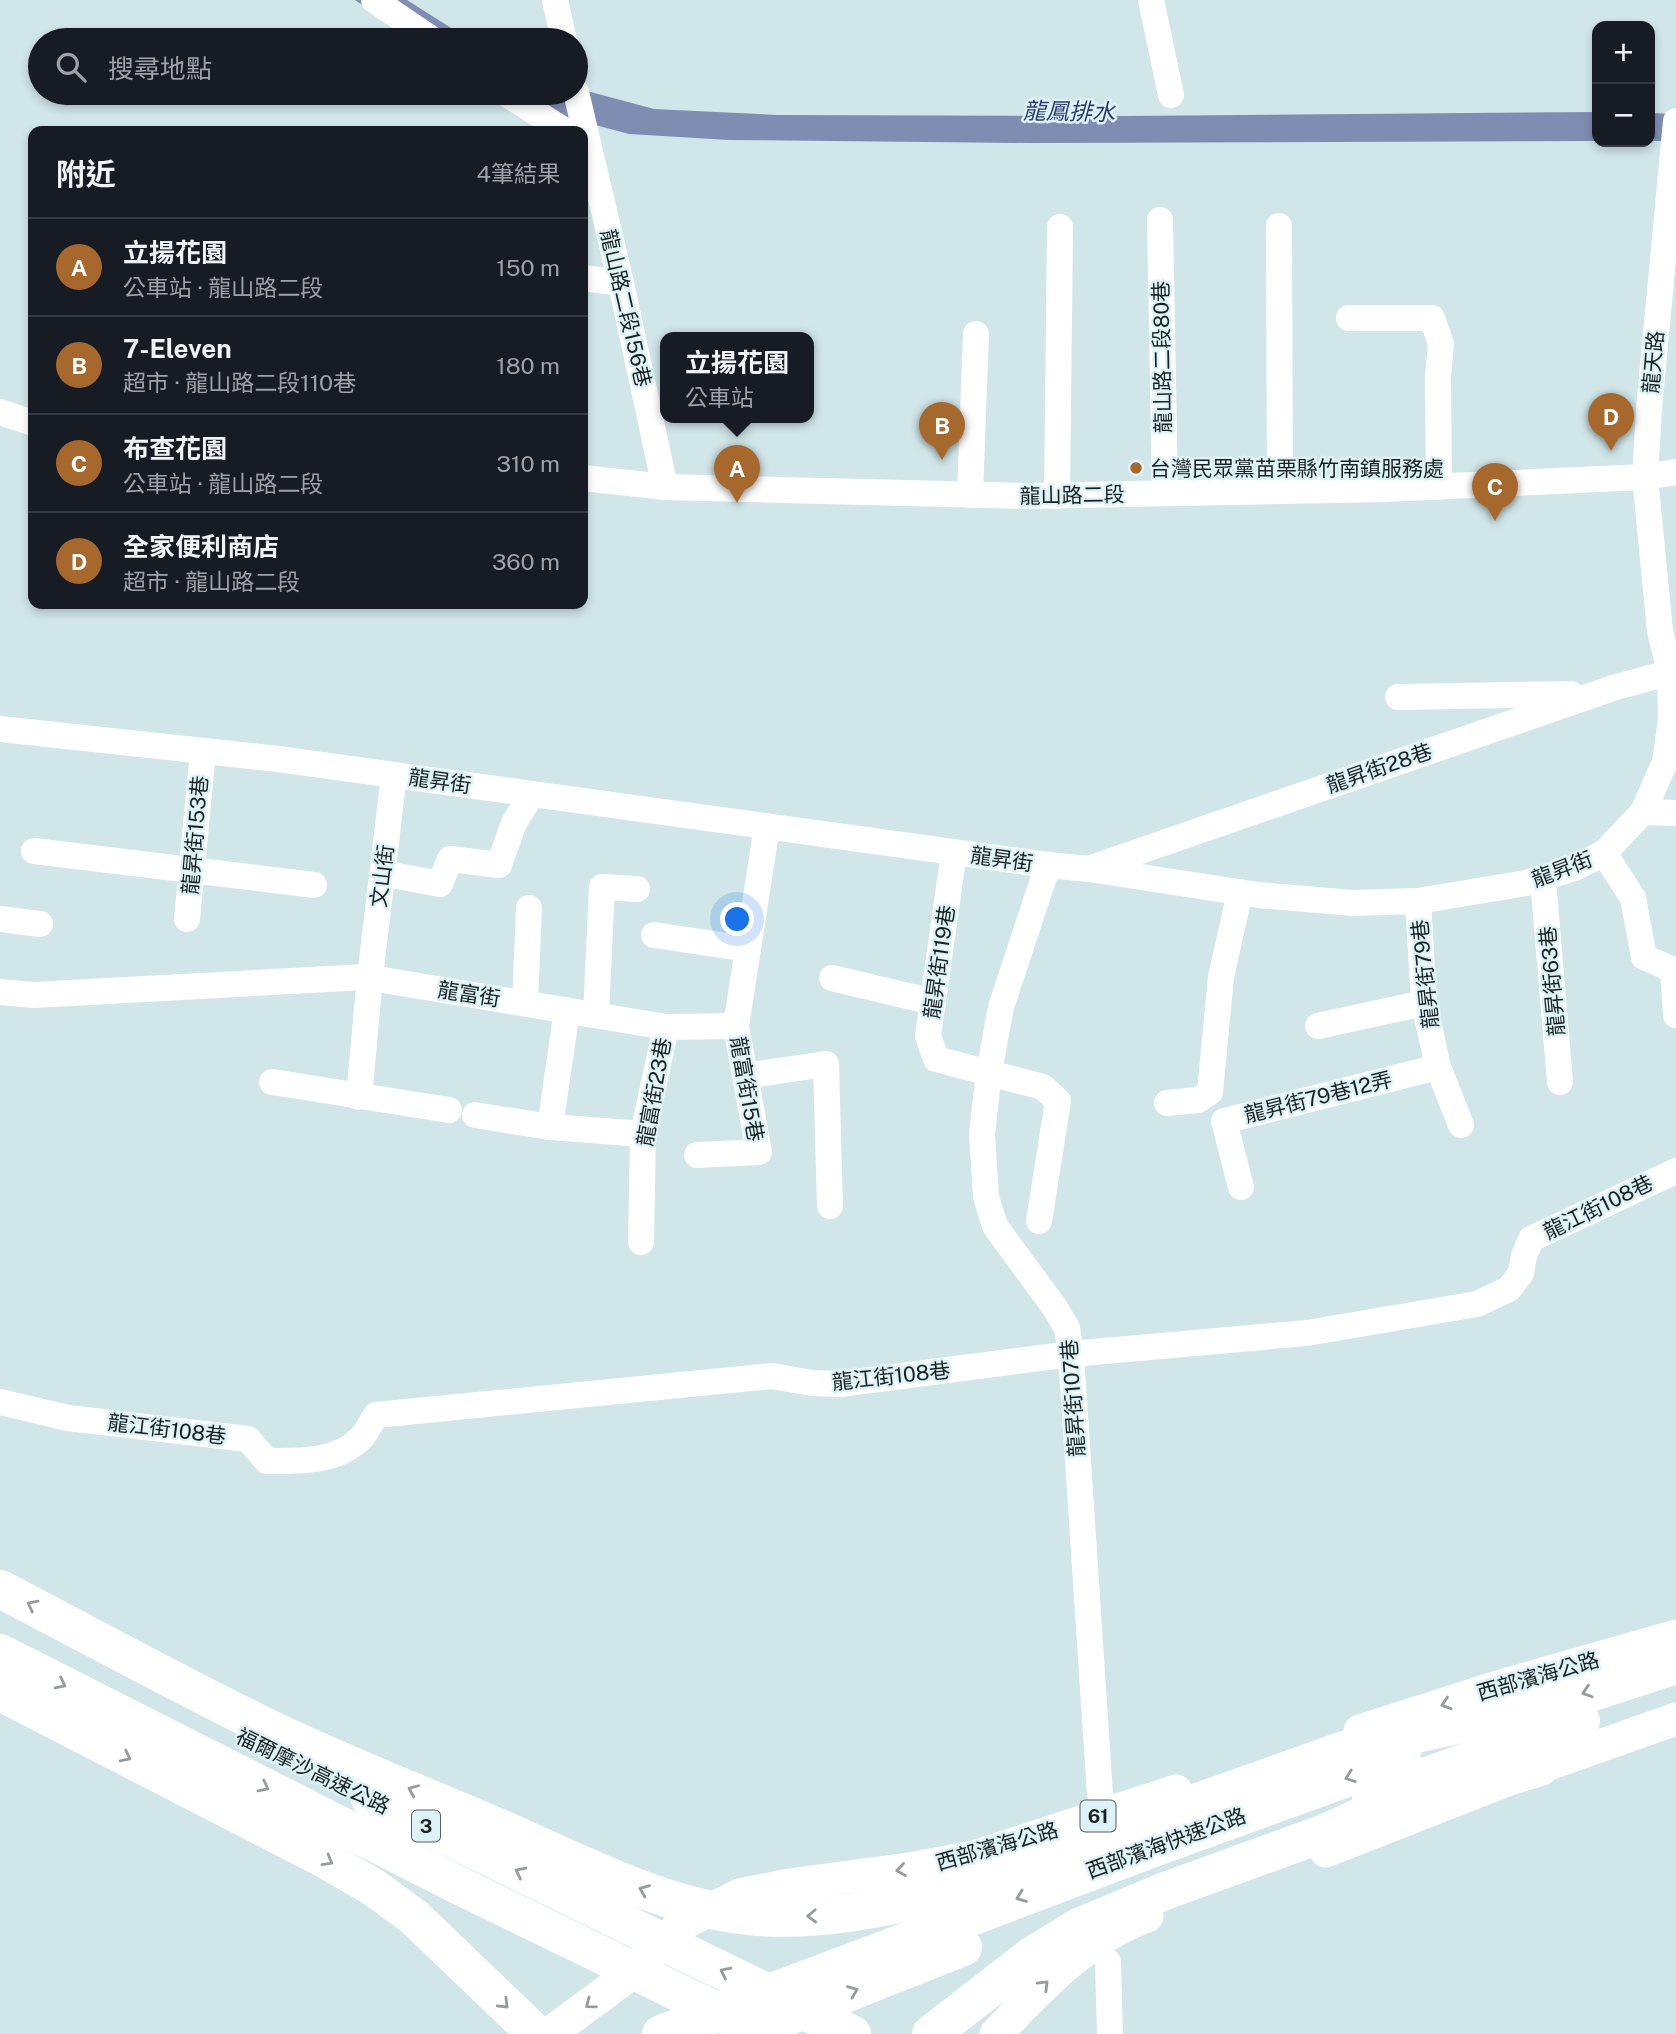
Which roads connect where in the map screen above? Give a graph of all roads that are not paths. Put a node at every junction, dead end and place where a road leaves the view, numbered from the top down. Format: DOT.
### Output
graph roads {
  1 [pos="374,0"];
  2 [pos="555,0"];
  3 [pos="1151,0"];
  4 [pos="415,28"];
  5 [pos="561,28"];
  6 [pos="1171,95"];
  7 [pos="525,105"];
  8 [pos="577,105"];
  9 [pos="561,126"];
  10 [pos="579,126"];
  11 [pos="1675,132"];
  12 [pos="588,165"];
  13 [pos="1160,220"];
  14 [pos="1279,226"];
  15 [pos="1060,227"];
  16 [pos="588,279"];
  17 [pos="621,283"];
  18 [pos="1349,318"];
  19 [pos="976,334"];
  20 [pos="0,412"];
  21 [pos="28,420"];
  22 [pos="1676,472"];
  23 [pos="588,478"];
  24 [pos="1645,478"];
  25 [pos="664,486"];
  26 [pos="1439,486"];
  27 [pos="1280,491"];
  28 [pos="1165,494"];
  29 [pos="970,495"];
  30 [pos="1057,496"];
  31 [pos="1673,672"];
  32 [pos="1594,694"];
  33 [pos="1398,697"];
  34 [pos="0,729"];
  35 [pos="203,751"];
  36 [pos="394,775"];
  37 [pos="531,794"];
  38 [pos="1643,812"];
  39 [pos="1676,813"];
  40 [pos="767,826"];
  41 [pos="34,851"];
  42 [pos="954,852"];
  43 [pos="1604,853"];
  44 [pos="1048,865"];
  45 [pos="1089,869"];
  46 [pos="192,871"];
  47 [pos="397,876"];
  48 [pos="1543,879"];
  49 [pos="314,885"];
  50 [pos="637,888"];
  51 [pos="1240,892"];
  52 [pos="1418,901"];
  53 [pos="529,908"];
  54 [pos="0,919"];
  55 [pos="187,919"];
  56 [pos="40,925"];
  57 [pos="653,935"];
  58 [pos="748,949"];
  59 [pos="370,977"];
  60 [pos="832,978"];
  61 [pos="0,992"];
  62 [pos="933,1002"];
  63 [pos="525,1003"];
  64 [pos="1424,1003"];
  65 [pos="568,1010"];
  66 [pos="596,1015"];
  67 [pos="1676,1015"];
  68 [pos="736,1026"];
  69 [pos="1318,1026"];
  70 [pos="666,1027"];
  71 [pos="1438,1067"];
  72 [pos="989,1072"];
  73 [pos="745,1076"];
  74 [pos="272,1082"];
  75 [pos="1560,1082"];
  76 [pos="359,1097"];
  77 [pos="1167,1103"];
  78 [pos="1461,1125"];
  79 [pos="550,1127"];
  80 [pos="643,1134"];
  81 [pos="697,1155"];
  82 [pos="1676,1171"];
  83 [pos="1241,1187"];
  84 [pos="830,1206"];
  85 [pos="1040,1221"];
  86 [pos="641,1242"];
  87 [pos="1071,1353"];
  88 [pos="0,1402"];
  89 [pos="0,1589"];
  90 [pos="0,1617"];
  91 [pos="1676,1636"];
  92 [pos="0,1653"];
  93 [pos="1676,1665"];
  94 [pos="1676,1691"];
  95 [pos="0,1692"];
  96 [pos="1676,1719"];
  97 [pos="1543,1736"];
  98 [pos="1100,1796"];
  99 [pos="1108,1962"];
  100 [pos="536,2034"];
  101 [pos="549,2034"];
  102 [pos="661,2034"];
  103 [pos="744,2034"];
  104 [pos="764,2034"];
  105 [pos="852,2034"];
  106 [pos="931,2034"];
  107 [pos="996,2034"];
  108 [pos="1110,2034"];
  1 -- 4 [label="street"];
  2 -- 5 [label="street"];
  3 -- 6 [label="street"];
  7 -- 9 [label="street"];
  8 -- 10 [label="street, 龍山路二段156巷"];
  11 -- 24 [label="street, 龍天路"];
  12 -- 17 [label="street, 龍山路二段156巷"];
  13 -- 28 [label="street, 龍山路二段80巷"];
  14 -- 27 [label="street"];
  15 -- 30 [label="street"];
  16 -- 17 [label="street"];
  17 -- 25 [label="street, 龍山路二段156巷"];
  18 -- 26 [label="street"];
  19 -- 29 [label="street"];
  20 -- 21 [label="street"];
  22 -- 24 [label="street, 龍山路二段"];
  23 -- 25 [label="street, 龍山路二段"];
  24 -- 26 [label="street, 龍山路二段"];
  24 -- 31 [label="street, 龍昇街"];
  25 -- 29 [label="street, 龍山路二段"];
  26 -- 27 [label="street, 龍山路二段"];
  27 -- 28 [label="street, 龍山路二段"];
  28 -- 30 [label="street, 龍山路二段"];
  29 -- 30 [label="street, 龍山路二段"];
  31 -- 32 [label="street, 龍昇街28巷"];
  31 -- 38 [label="street, 龍昇街"];
  32 -- 33 [label="street"];
  32 -- 45 [label="street, 龍昇街28巷"];
  34 -- 35 [label="street, 龍昇街"];
  35 -- 36 [label="street, 龍昇街"];
  35 -- 46 [label="street, 龍昇街153巷"];
  36 -- 37 [label="street, 龍昇街"];
  36 -- 59 [label="street, 文山街"];
  37 -- 40 [label="street, 龍昇街"];
  37 -- 47 [label="street"];
  38 -- 39 [label="street"];
  38 -- 43 [label="street, 龍昇街"];
  40 -- 42 [label="street, 龍昇街"];
  40 -- 58 [label="street"];
  41 -- 46 [label="street"];
  42 -- 44 [label="street, 龍昇街"];
  42 -- 62 [label="street, 龍昇街119巷"];
  43 -- 48 [label="street, 龍昇街"];
  43 -- 67 [label="street"];
  44 -- 45 [label="street, 龍昇街"];
  44 -- 72 [label="street, 龍昇街107巷"];
  45 -- 51 [label="street, 龍昇街"];
  46 -- 49 [label="street"];
  46 -- 55 [label="street, 龍昇街153巷"];
  48 -- 52 [label="street, 龍昇街"];
  48 -- 75 [label="street, 龍昇街63巷"];
  50 -- 66 [label="street"];
  51 -- 52 [label="street, 龍昇街"];
  51 -- 77 [label="street"];
  52 -- 64 [label="street, 龍昇街79巷"];
  53 -- 63 [label="street"];
  54 -- 56 [label="street"];
  57 -- 58 [label="street"];
  58 -- 68 [label="street"];
  59 -- 61 [label="street, 龍富街"];
  59 -- 63 [label="street, 龍富街"];
  59 -- 76 [label="street, 文山街"];
  60 -- 62 [label="street"];
  62 -- 72 [label="street, 龍昇街119巷"];
  63 -- 65 [label="street, 龍富街"];
  64 -- 69 [label="street"];
  64 -- 71 [label="street, 龍昇街79巷"];
  65 -- 66 [label="street, 龍富街"];
  65 -- 79 [label="street"];
  66 -- 70 [label="street, 龍富街"];
  68 -- 70 [label="street, 龍富街"];
  68 -- 73 [label="street, 龍富街15巷"];
  70 -- 80 [label="street, 龍富街23巷"];
  71 -- 78 [label="street, 龍昇街79巷"];
  71 -- 83 [label="street, 龍昇街79巷12弄"];
  72 -- 85 [label="street"];
  72 -- 87 [label="street, 龍昇街107巷"];
  73 -- 81 [label="street, 龍富街15巷"];
  73 -- 84 [label="street"];
  74 -- 76 [label="street"];
  76 -- 79 [label="street"];
  79 -- 80 [label="street"];
  80 -- 86 [label="street, 龍富街23巷"];
  82 -- 87 [label="street, 龍江街108巷"];
  87 -- 88 [label="street, 龍江街108巷"];
  87 -- 98 [label="street, 龍昇街107巷"];
  97 -- 89 [label="highway, one-way"];
  105 -- 90 [label="highway, 福爾摩沙高速公路 / 3, one-way"];
  91 -- 101 [label="main road, 西部濱海公路 / 61, one-way"];
  92 -- 104 [label="highway, 福爾摩沙高速公路 / 3, one-way"];
  93 -- 97 [label="highway, 西部濱海快速公路 / 61, one-way"];
  94 -- 97 [label="highway, 西部濱海快速公路 / 61"];
  95 -- 100 [label="highway, one-way"];
  96 -- 97 [label="main road, 61"];
  97 -- 102 [label="highway, 西部濱海快速公路 / 61, one-way"];
  103 -- 97 [label="highway, 西部濱海快速公路 / 61, one-way"];
  97 -- 106 [label="highway"];
  107 -- 97 [label="main road, 61, one-way"];
  99 -- 108 [label="street"];
}
